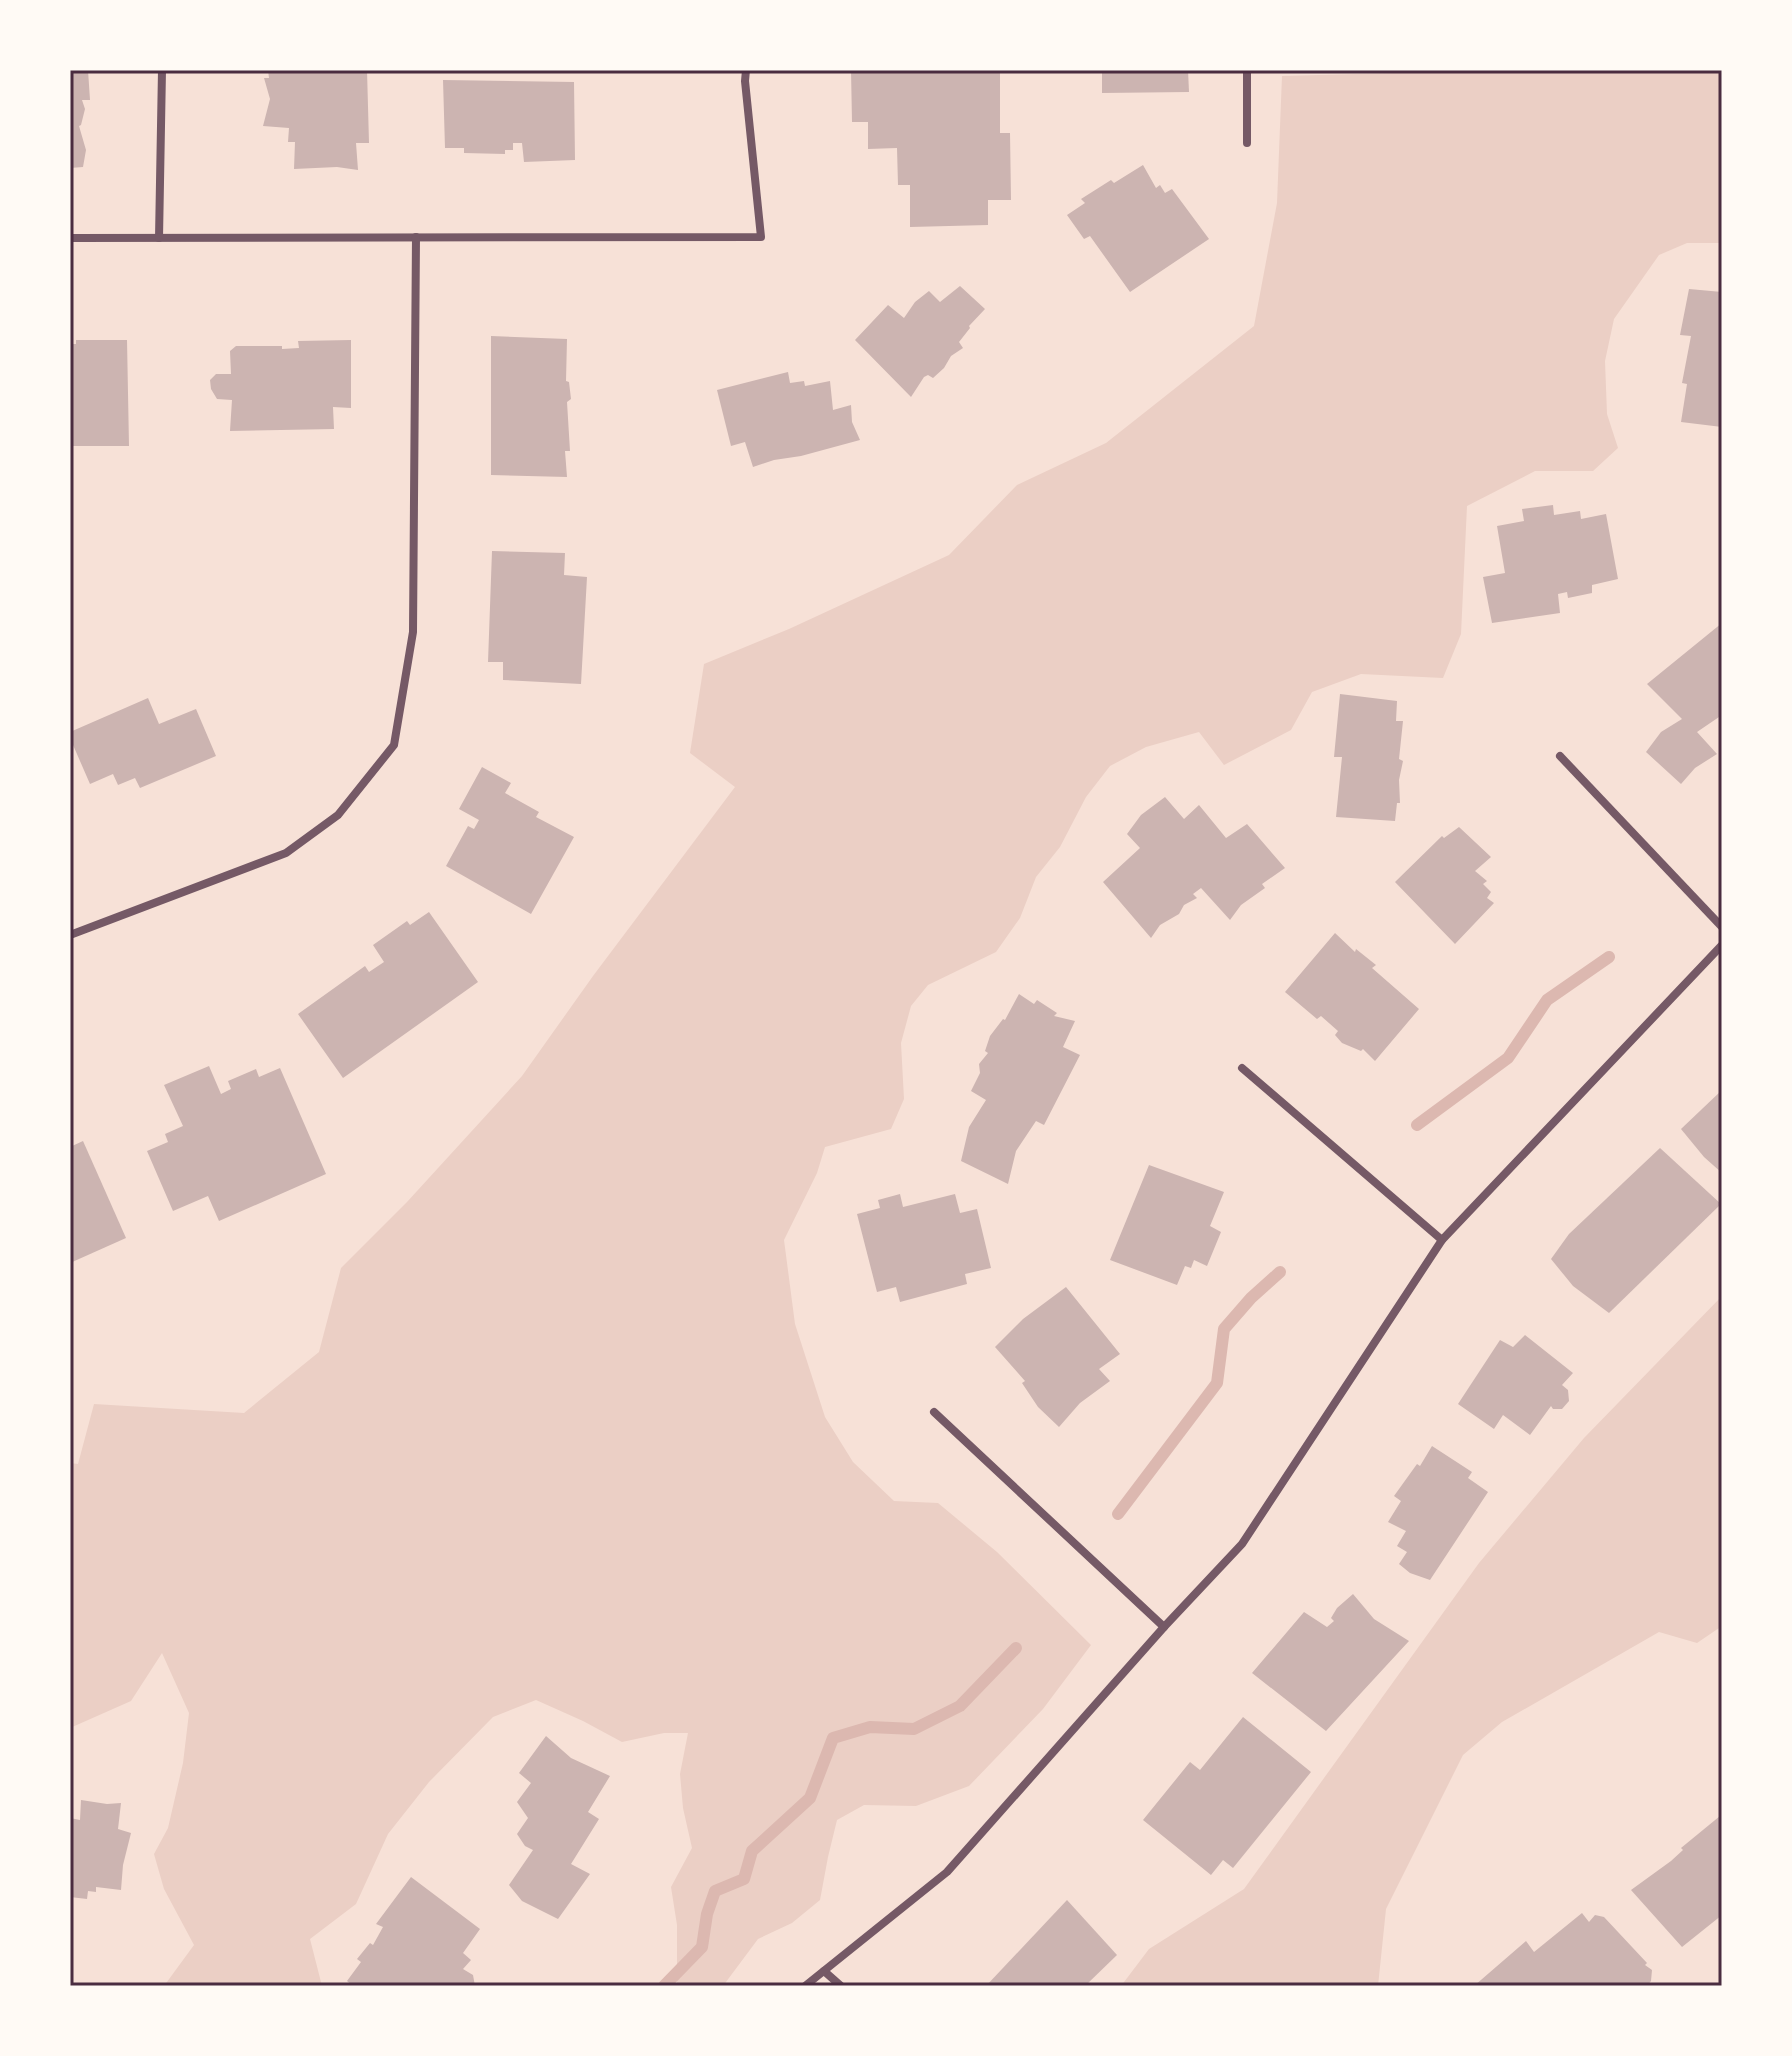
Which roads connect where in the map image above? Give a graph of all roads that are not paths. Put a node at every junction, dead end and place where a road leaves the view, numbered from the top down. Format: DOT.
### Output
graph roads {
  1 [pos="162,70"];
  2 [pos="746,70"];
  3 [pos="1247,70"];
  4 [pos="1247,143"];
  5 [pos="416,237"];
  6 [pos="70,238"];
  7 [pos="159,238"];
  8 [pos="1560,756"];
  9 [pos="1722,927"];
  10 [pos="70,935"];
  11 [pos="1722,945"];
  12 [pos="1242,1068"];
  13 [pos="1442,1240"];
  14 [pos="934,1412"];
  15 [pos="1164,1627"];
  16 [pos="824,1971"];
  17 [pos="805,1986"];
  18 [pos="841,1986"];
  1 -- 7 [label="street"];
  2 -- 5 [label="street"];
  3 -- 4 [label="street"];
  5 -- 7 [label="street"];
  5 -- 10 [label="street"];
  6 -- 7 [label="street"];
  8 -- 9 [label="street"];
  11 -- 13 [label="street"];
  12 -- 13 [label="street"];
  13 -- 15 [label="street"];
  14 -- 15 [label="street"];
  15 -- 16 [label="street"];
  16 -- 17 [label="street"];
  16 -- 18 [label="street"];
}
